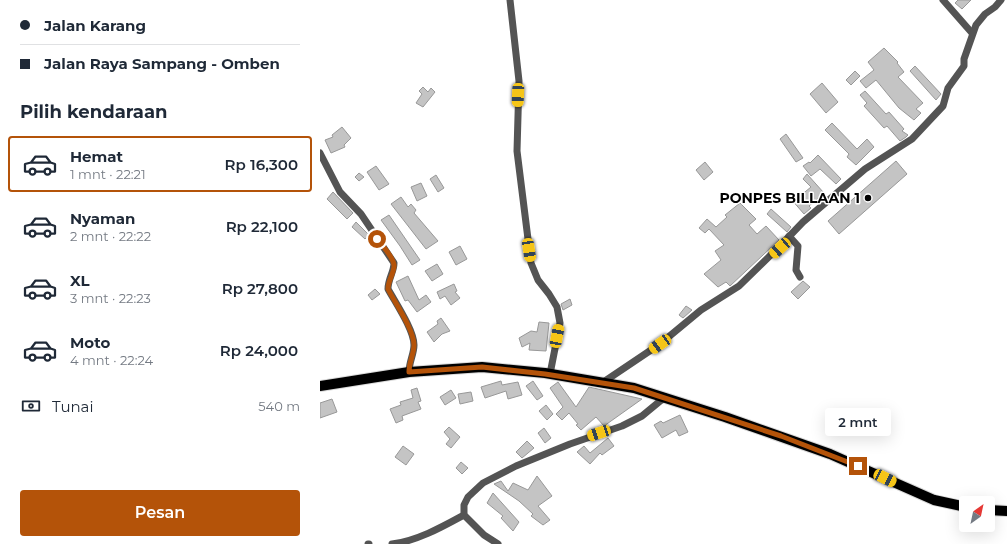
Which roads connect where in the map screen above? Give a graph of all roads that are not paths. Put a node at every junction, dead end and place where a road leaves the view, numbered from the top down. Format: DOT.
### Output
graph roads {
  1 [pos="510,0"];
  2 [pos="943,0"];
  3 [pos="1001,0"];
  4 [pos="972,33"];
  5 [pos="320,153"];
  6 [pos="789,236"];
  7 [pos="800,277"];
  8 [pos="409,372"];
  9 [pos="550,374"];
  10 [pos="602,383"];
  11 [pos="320,386"];
  12 [pos="665,397"];
  13 [pos="959,505"];
  14 [pos="995,510"];
  15 [pos="1007,511"];
  16 [pos="464,515"];
  17 [pos="392,544"];
  18 [pos="498,544"];
  1 -- 9 [label="street"];
  2 -- 4 [label="street"];
  3 -- 4 [label="street"];
  4 -- 6 [label="street"];
  5 -- 8 [label="street"];
  6 -- 7 [label="street"];
  6 -- 10 [label="street"];
  8 -- 9 [label="main road"];
  8 -- 11 [label="main road"];
  9 -- 10 [label="main road"];
  10 -- 12 [label="main road"];
  12 -- 13 [label="main road"];
  12 -- 16 [label="street"];
  14 -- 15 [label="main road"];
  16 -- 17 [label="street"];
  16 -- 18 [label="street"];
}
